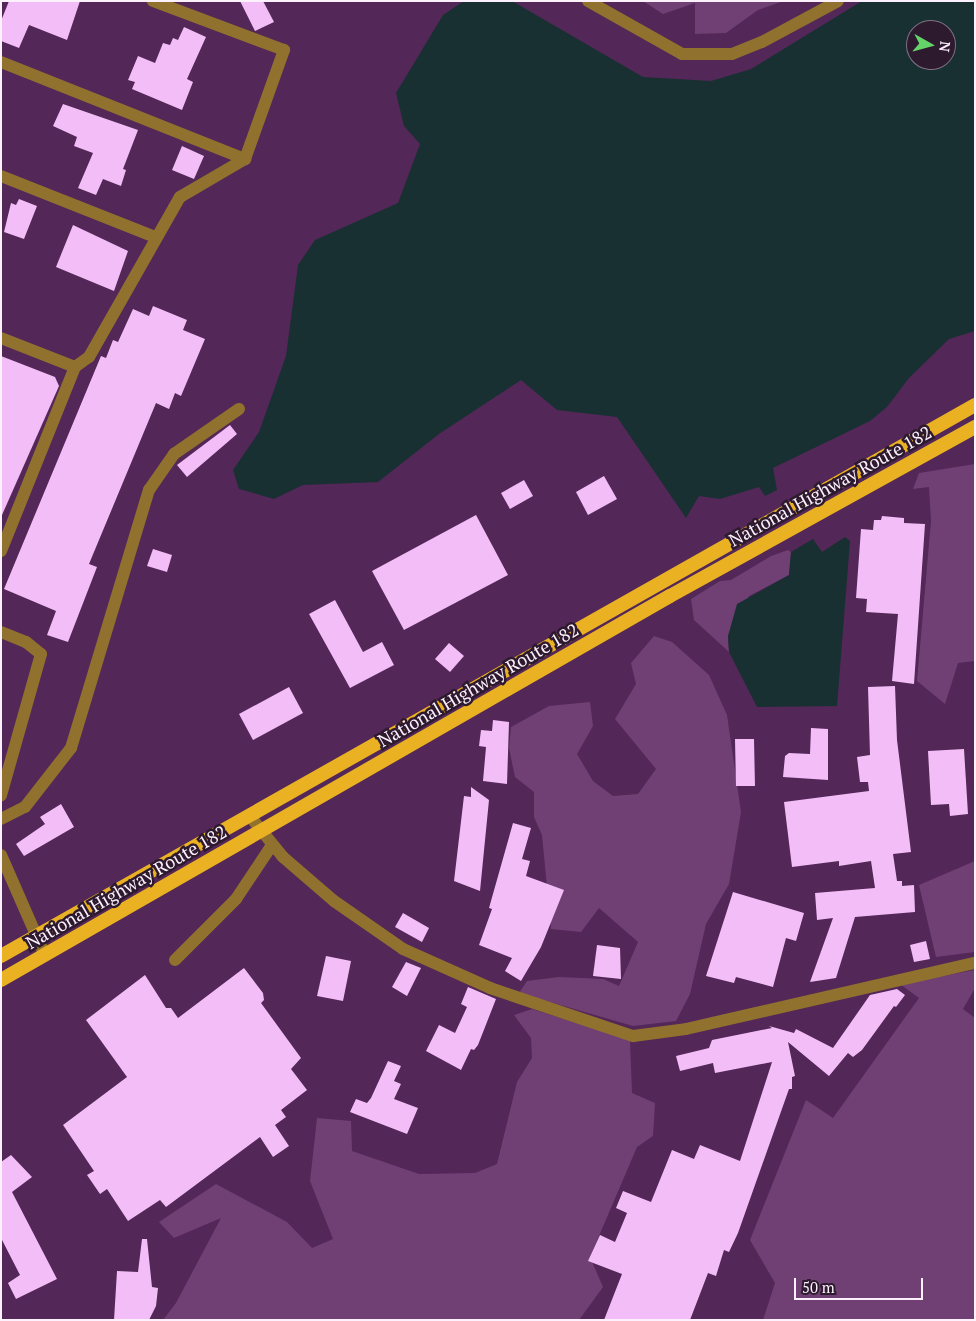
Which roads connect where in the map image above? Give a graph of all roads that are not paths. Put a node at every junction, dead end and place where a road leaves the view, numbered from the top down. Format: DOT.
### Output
graph roads {
  1 [pos="153,1"];
  2 [pos="588,1"];
  3 [pos="838,1"];
  4 [pos="1,62"];
  5 [pos="245,159"];
  6 [pos="1,176"];
  7 [pos="155,237"];
  8 [pos="1,338"];
  9 [pos="75,367"];
  10 [pos="975,405"];
  11 [pos="240,409"];
  12 [pos="975,427"];
  13 [pos="975,434"];
  14 [pos="954,439"];
  15 [pos="1,550"];
  16 [pos="1,632"];
  17 [pos="1,795"];
  18 [pos="249,815"];
  19 [pos="1,819"];
  20 [pos="260,832"];
  21 [pos="272,845"];
  22 [pos="1,855"];
  23 [pos="35,937"];
  24 [pos="45,955"];
  25 [pos="1,956"];
  26 [pos="175,960"];
  27 [pos="975,962"];
  28 [pos="1,980"];
  1 -- 5 [label="street"];
  2 -- 3 [label="street"];
  4 -- 5 [label="street"];
  5 -- 7 [label="street"];
  6 -- 7 [label="street"];
  7 -- 9 [label="street"];
  8 -- 9 [label="street"];
  9 -- 15 [label="street"];
  10 -- 18 [label="highway, National Highway Route 182"];
  11 -- 19 [label="street"];
  12 -- 14 [label="highway, National Highway Route 182"];
  13 -- 14 [label="highway"];
  14 -- 20 [label="highway, National Highway Route 182"];
  16 -- 17 [label="street"];
  18 -- 20 [label="street"];
  18 -- 23 [label="highway, National Highway Route 182"];
  20 -- 21 [label="street"];
  20 -- 24 [label="highway, National Highway Route 182"];
  21 -- 26 [label="street"];
  21 -- 27 [label="street"];
  22 -- 23 [label="street"];
  23 -- 24 [label="street"];
  23 -- 25 [label="highway, National Highway Route 182"];
  24 -- 28 [label="highway, National Highway Route 182"];
}
